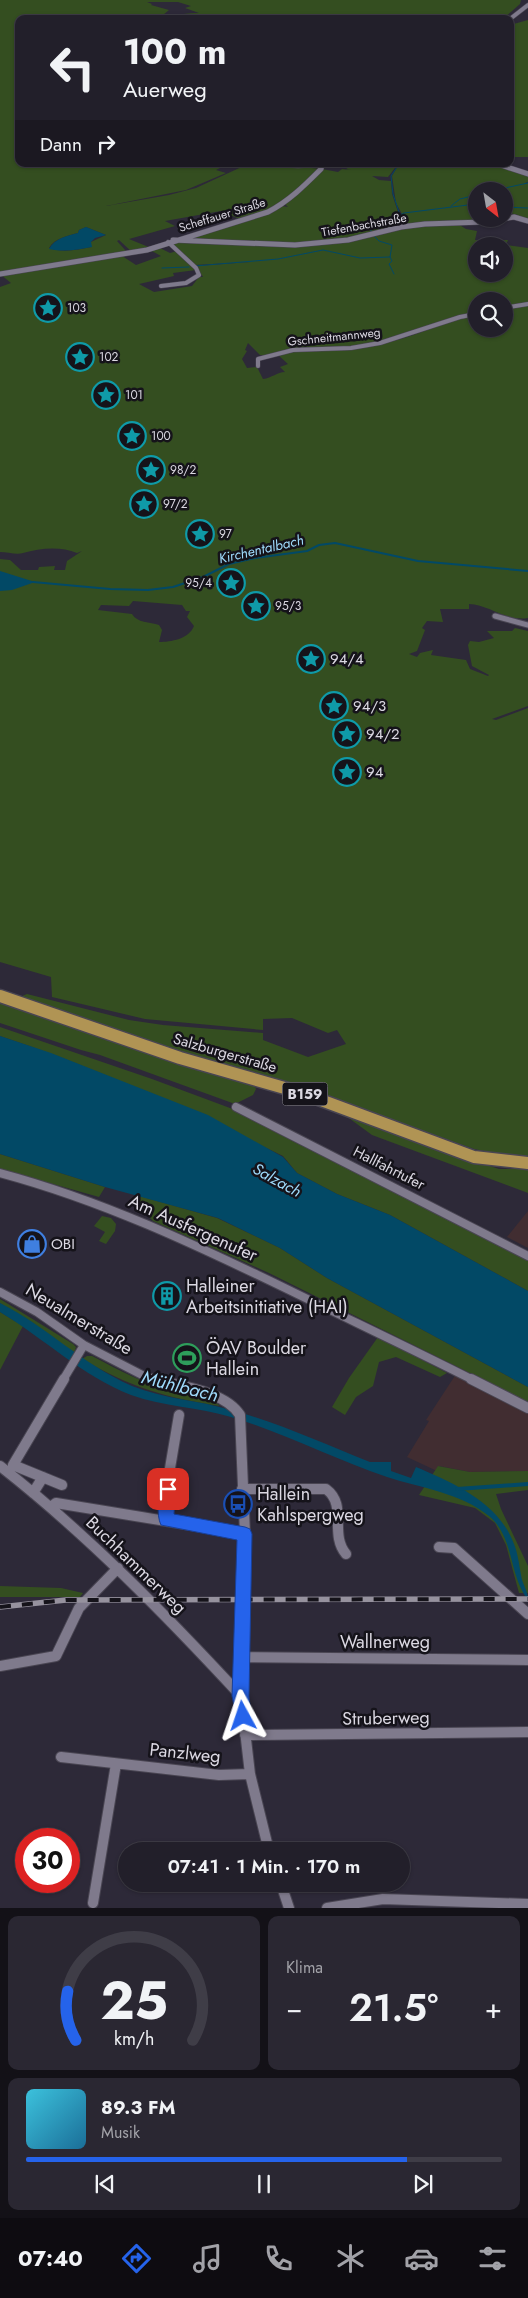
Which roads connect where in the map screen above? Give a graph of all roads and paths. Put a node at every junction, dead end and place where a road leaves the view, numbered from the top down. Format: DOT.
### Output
graph roads {
  1 [pos="528,5"];
  2 [pos="514,16"];
  3 [pos="321,167"];
  4 [pos="507,167"];
  5 [pos="528,174"];
  6 [pos="528,221"];
  7 [pos="170,241"];
  8 [pos="0,274"];
  9 [pos="161,286"];
  10 [pos="528,304"];
  11 [pos="513,306"];
  12 [pos="468,315"];
  13 [pos="258,366"];
  14 [pos="495,616"];
  15 [pos="528,625"];
  16 [pos="0,996"];
  17 [pos="236,1108"];
  18 [pos="528,1163"];
  19 [pos="0,1174"];
  20 [pos="528,1256"];
  21 [pos="0,1292"];
  22 [pos="82,1349"];
  23 [pos="528,1408"];
  24 [pos="179,1415"];
  25 [pos="0,1466"];
  26 [pos="43,1477"];
  27 [pos="62,1485"];
  28 [pos="242,1489"];
  29 [pos="33,1493"];
  30 [pos="51,1507"];
  31 [pos="166,1520"];
  32 [pos="245,1534"];
  33 [pos="439,1547"];
  34 [pos="346,1554"];
  35 [pos="118,1568"];
  36 [pos="528,1614"];
  37 [pos="242,1657"];
  38 [pos="528,1660"];
  39 [pos="0,1666"];
  40 [pos="241,1696"];
  41 [pos="528,1732"];
  42 [pos="245,1735"];
  43 [pos="61,1757"];
  44 [pos="116,1764"];
  45 [pos="250,1774"];
  46 [pos="266,1842"];
  47 [pos="284,1892"];
  48 [pos="93,1903"];
  49 [pos="528,1904"];
  50 [pos="289,1908"];
  51 [pos="327,1908"];
  1 -- 2 [label="street"];
  3 -- 7 [label="street, Scheffauer Straße"];
  4 -- 5 [label="street"];
  6 -- 7 [label="street, Tiefenbachstraße"];
  7 -- 8 [label="street, Scheffauer Straße"];
  7 -- 9 [label="street, Scheffauer Straße"];
  10 -- 11 [label="street"];
  12 -- 13 [label="street, Gschneitmannweg"];
  14 -- 15 [label="street"];
  16 -- 18 [label="main road, Salzburgerstraße / B159"];
  17 -- 20 [label="street, Hallfahrtufer"];
  19 -- 23 [label="street, Am Ausfergenufer"];
  21 -- 22 [label="street, Neualmerstraße"];
  22 -- 26 [label="street"];
  22 -- 28 [label="street, Neualmerstraße"];
  24 -- 31 [label="street"];
  25 -- 29 [label="street, Buchhammerweg"];
  26 -- 27 [label="street"];
  26 -- 29 [label="street"];
  28 -- 32 [label="street"];
  28 -- 34 [label="street"];
  29 -- 30 [label="street, Buchhammerweg"];
  30 -- 31 [label="street"];
  30 -- 35 [label="street, Buchhammerweg"];
  31 -- 32 [label="street"];
  32 -- 37 [label="street"];
  33 -- 36 [label="street"];
  35 -- 39 [label="street"];
  35 -- 40 [label="street, Buchhammerweg"];
  37 -- 38 [label="street, Wallnerweg"];
  37 -- 40 [label="street"];
  40 -- 42 [label="street"];
  41 -- 42 [label="street, Struberweg"];
  42 -- 45 [label="street"];
  43 -- 44 [label="street, Panzlweg"];
  44 -- 45 [label="street, Panzlweg"];
  44 -- 48 [label="street"];
  45 -- 46 [label="street"];
  47 -- 50 [label="street"];
  49 -- 51 [label="street"];
}
